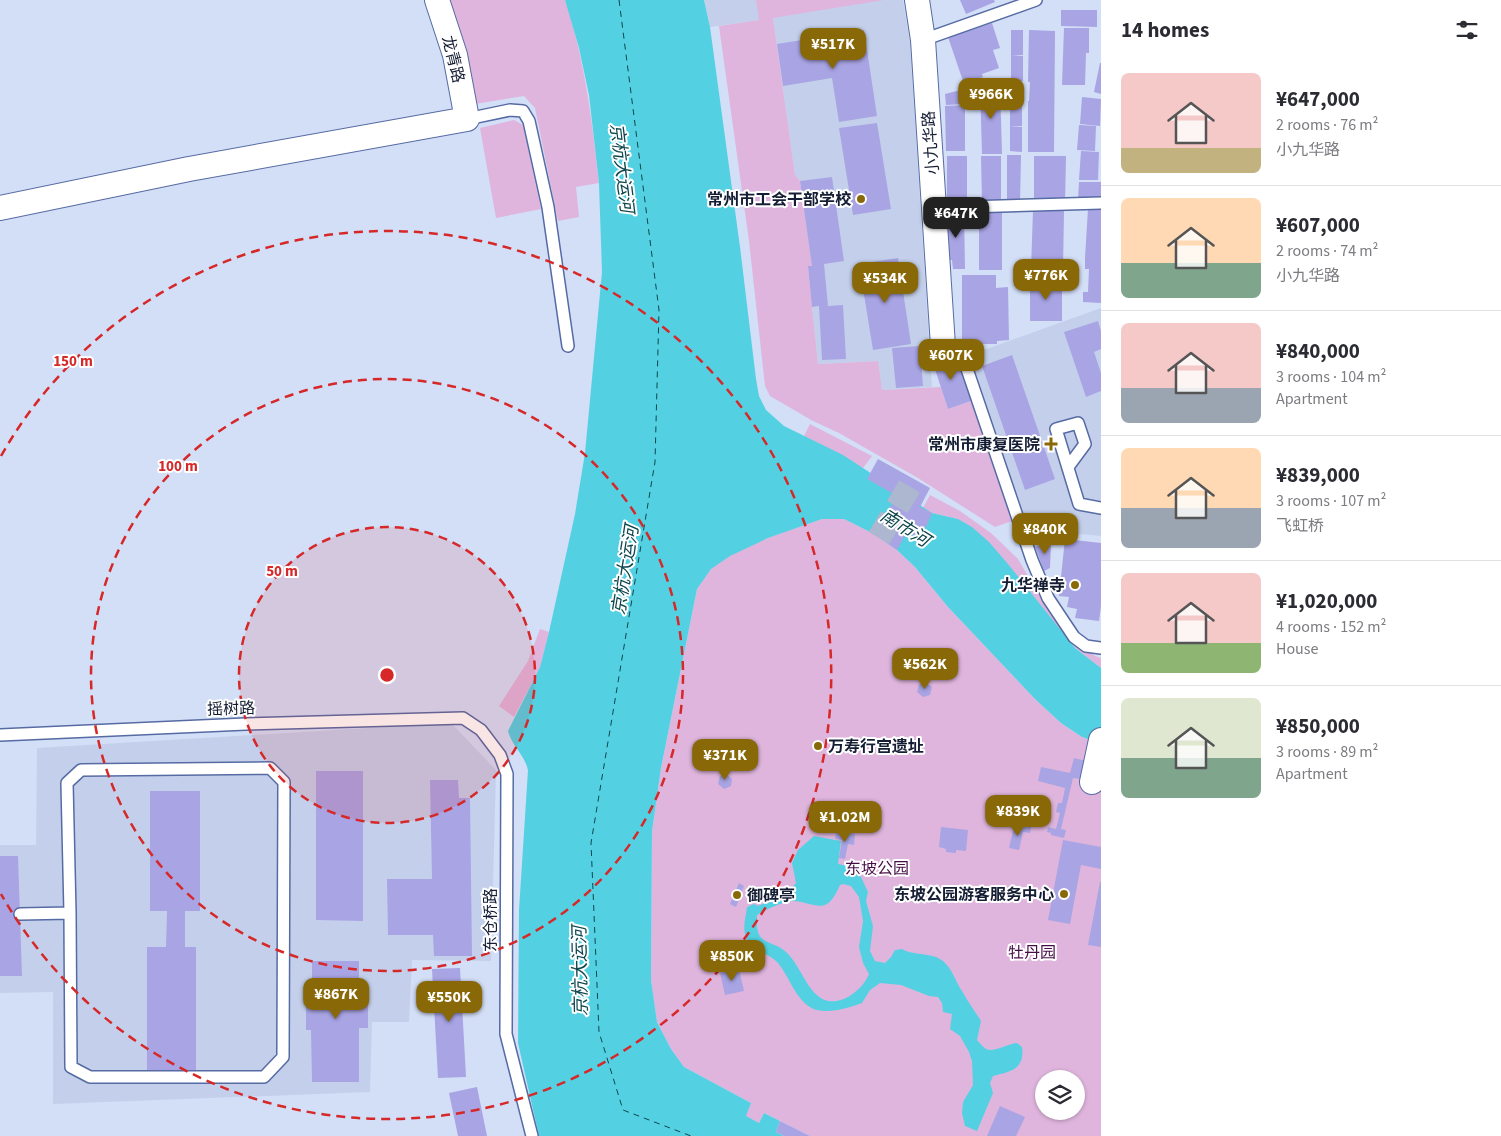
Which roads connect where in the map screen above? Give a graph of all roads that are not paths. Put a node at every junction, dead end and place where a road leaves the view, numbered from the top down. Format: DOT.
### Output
graph roads {
  1 [pos="438,0"];
  2 [pos="917,0"];
  3 [pos="1036,0"];
  4 [pos="1010,4"];
  5 [pos="923,40"];
  6 [pos="467,119"];
  7 [pos="1101,203"];
  8 [pos="0,208"];
  9 [pos="934,208"];
  10 [pos="568,346"];
  11 [pos="943,346"];
  12 [pos="1068,467"];
  13 [pos="1101,508"];
  14 [pos="1101,648"];
  15 [pos="463,718"];
  16 [pos="0,735"];
  17 [pos="1101,740"];
  18 [pos="1092,782"];
  19 [pos="70,913"];
  20 [pos="20,914"];
  21 [pos="532,1136"];
  1 -- 6 [label="street, 龙青路"];
  2 -- 5 [label="street, 小九华路"];
  3 -- 4 [label="lane"];
  4 -- 5 [label="lane"];
  5 -- 9 [label="street, 小九华路"];
  6 -- 8 [label="street"];
  6 -- 10 [label="lane"];
  7 -- 9 [label="lane"];
  9 -- 11 [label="street, 小九华路"];
  11 -- 14 [label="lane"];
  12 -- 13 [label="lane"];
  15 -- 16 [label="lane, 摇树路"];
  15 -- 21 [label="lane, 东仓桥路"];
  17 -- 18 [label="street"];
  19 -- 19 [label="lane"];
  19 -- 20 [label="lane"];
}
